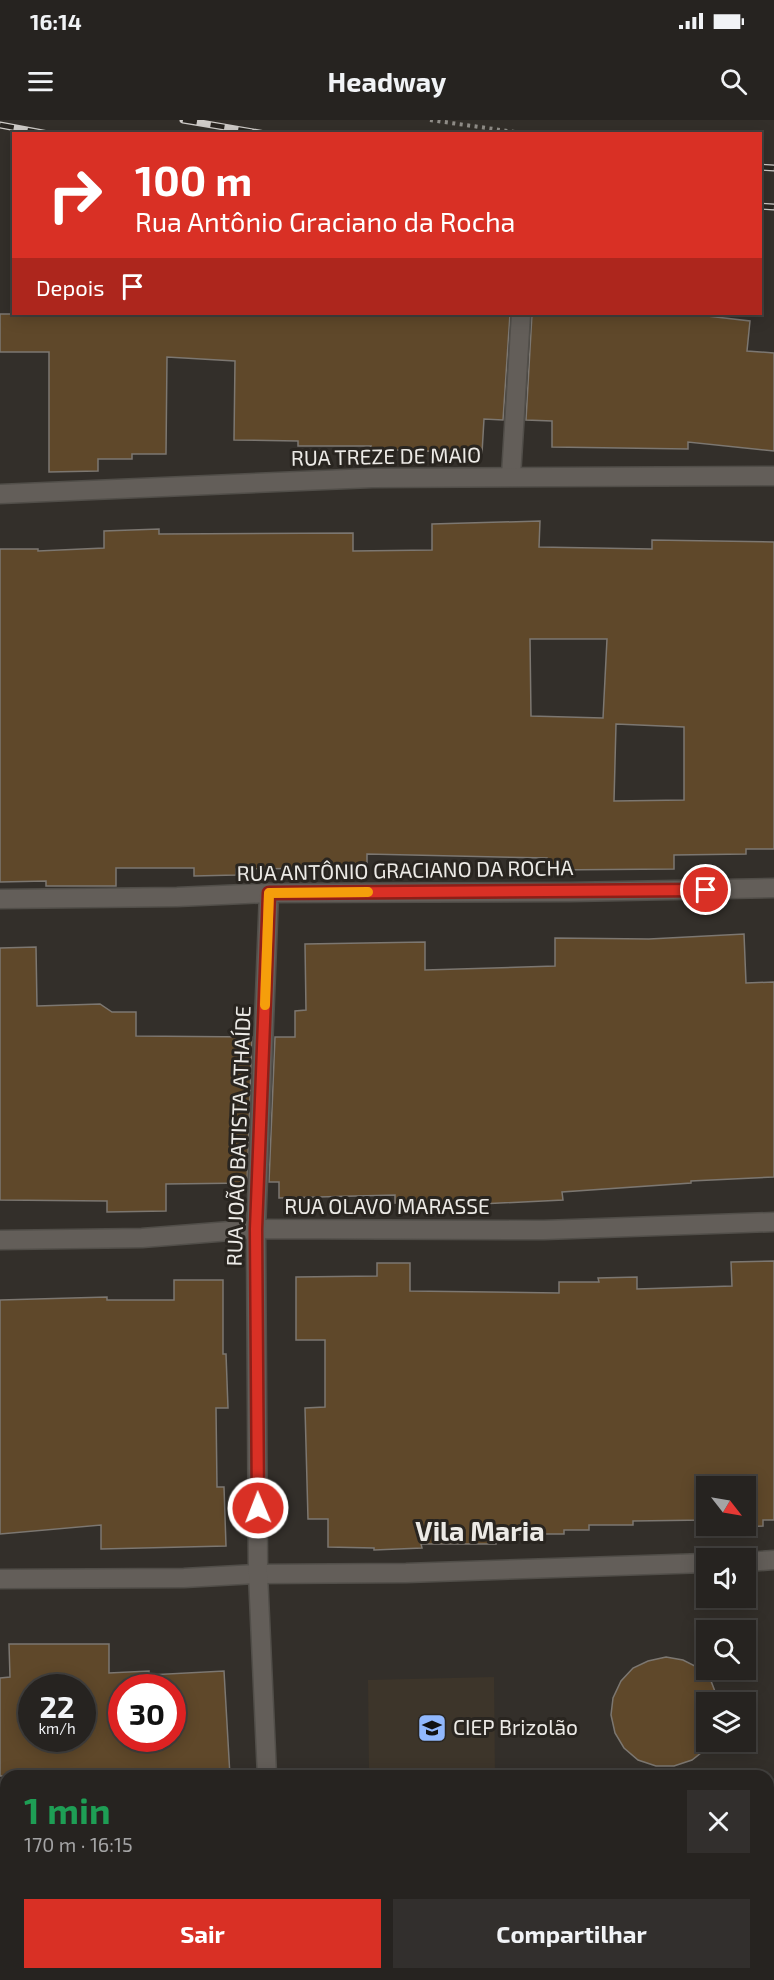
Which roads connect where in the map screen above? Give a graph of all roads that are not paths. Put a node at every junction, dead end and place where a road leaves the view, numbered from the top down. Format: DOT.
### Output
graph roads {
  1 [pos="521,315"];
  2 [pos="774,476"];
  3 [pos="511,477"];
  4 [pos="0,494"];
  5 [pos="774,888"];
  6 [pos="269,893"];
  7 [pos="0,899"];
  8 [pos="774,1222"];
  9 [pos="256,1229"];
  10 [pos="0,1240"];
  11 [pos="774,1560"];
  12 [pos="756,1561"];
  13 [pos="696,1563"];
  14 [pos="258,1574"];
  15 [pos="0,1579"];
  16 [pos="267,1770"];
  1 -- 3 [label="street"];
  2 -- 3 [label="street, RUA TREZE DE MAIO"];
  3 -- 4 [label="street, RUA TREZE DE MAIO"];
  5 -- 6 [label="street, RUA ANTÔNIO GRACIANO DA ROCHA"];
  6 -- 7 [label="street, RUA ANTÔNIO GRACIANO DA ROCHA"];
  6 -- 9 [label="street, RUA JOÃO BATISTA ATHAÍDE"];
  8 -- 9 [label="street, RUA OLAVO MARASSE"];
  9 -- 10 [label="street, RUA OLAVO MARASSE"];
  9 -- 14 [label="street, RUA JOÃO BATISTA ATHAÍDE"];
  11 -- 12 [label="street"];
  13 -- 14 [label="street"];
  14 -- 15 [label="street"];
  14 -- 16 [label="street, RUA JOÃO BATISTA ATHAÍDE"];
}
